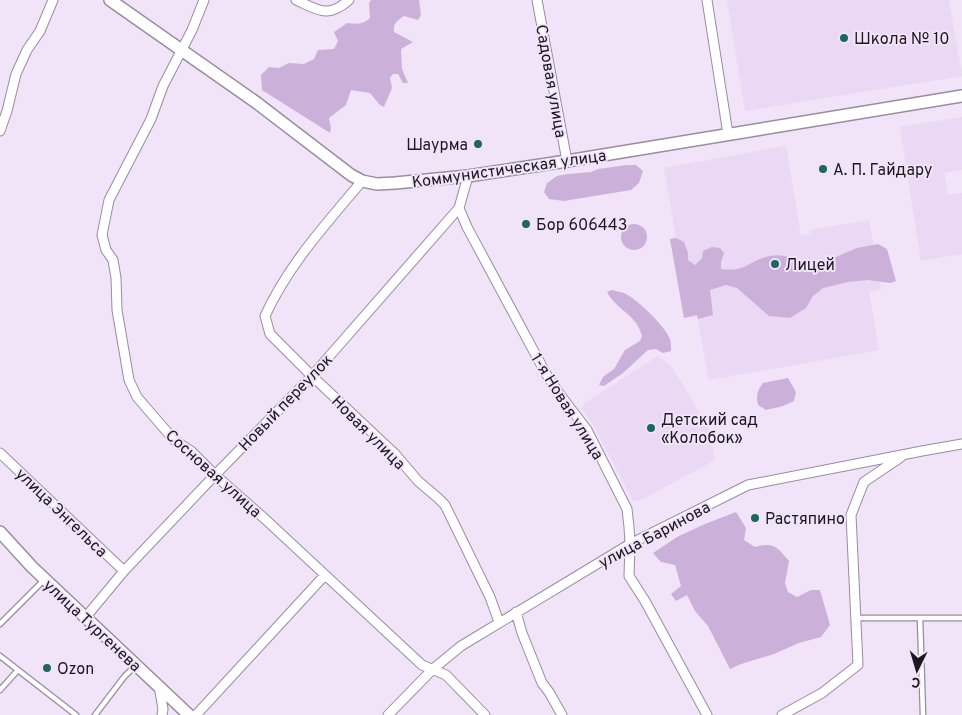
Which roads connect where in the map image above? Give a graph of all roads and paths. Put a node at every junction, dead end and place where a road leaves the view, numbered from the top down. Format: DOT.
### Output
graph roads {
  1 [pos="53,0"];
  2 [pos="110,0"];
  3 [pos="204,0"];
  4 [pos="296,0"];
  5 [pos="349,0"];
  6 [pos="537,0"];
  7 [pos="707,0"];
  8 [pos="182,50"];
  9 [pos="962,96"];
  10 [pos="0,132"];
  11 [pos="728,134"];
  12 [pos="567,161"];
  13 [pos="468,176"];
  14 [pos="362,181"];
  15 [pos="459,208"];
  16 [pos="312,376"];
  17 [pos="962,444"];
  18 [pos="0,453"];
  19 [pos="905,454"];
  20 [pos="215,475"];
  21 [pos="0,532"];
  22 [pos="630,544"];
  23 [pos="124,571"];
  24 [pos="325,575"];
  25 [pos="45,580"];
  26 [pos="516,612"];
  27 [pos="85,618"];
  28 [pos="856,618"];
  29 [pos="920,618"];
  30 [pos="962,618"];
  31 [pos="499,622"];
  32 [pos="0,624"];
  33 [pos="0,656"];
  34 [pos="136,665"];
  35 [pos="432,669"];
  36 [pos="18,670"];
  37 [pos="159,686"];
  38 [pos="0,690"];
  39 [pos="76,715"];
  40 [pos="95,715"];
  41 [pos="162,715"];
  42 [pos="189,715"];
  43 [pos="196,715"];
  44 [pos="388,715"];
  45 [pos="485,715"];
  46 [pos="562,715"];
  47 [pos="708,715"];
  48 [pos="782,715"];
  49 [pos="923,715"];
  1 -- 10 [label="street"];
  2 -- 8 [label="street, Коммунистическая улица"];
  3 -- 8 [label="street, Сосновая улица"];
  4 -- 5 [label="street"];
  6 -- 12 [label="street, Садовая улица"];
  7 -- 11 [label="street"];
  8 -- 14 [label="street, Коммунистическая улица"];
  8 -- 20 [label="street, Сосновая улица"];
  9 -- 11 [label="street, Коммунистическая улица"];
  11 -- 12 [label="street, Коммунистическая улица"];
  12 -- 13 [label="street, Коммунистическая улица"];
  13 -- 14 [label="street, Коммунистическая улица"];
  13 -- 15 [label="street, Новый переулок"];
  14 -- 16 [label="street, Новая улица"];
  15 -- 16 [label="street, Новый переулок"];
  15 -- 22 [label="street, 1-я Новая улица"];
  16 -- 20 [label="street, Новый переулок"];
  16 -- 31 [label="street, Новая улица"];
  17 -- 19 [label="street, улица Баринова"];
  18 -- 23 [label="street, улица Энгельса"];
  19 -- 22 [label="street, улица Баринова"];
  19 -- 28 [label="street"];
  20 -- 23 [label="street, Новый переулок"];
  20 -- 24 [label="street, Сосновая улица"];
  21 -- 25 [label="street, улица Тургенева"];
  22 -- 26 [label="street, улица Баринова"];
  22 -- 47 [label="street, 1-я Новая улица"];
  23 -- 27 [label="street, Новый переулок"];
  24 -- 35 [label="street, Сосновая улица"];
  24 -- 43 [label="street"];
  25 -- 27 [label="street, улица Тургенева"];
  25 -- 32 [label="lane"];
  26 -- 31 [label="street, улица Баринова"];
  26 -- 46 [label="street"];
  27 -- 34 [label="street, улица Тургенева"];
  28 -- 29 [label="lane"];
  28 -- 48 [label="street"];
  29 -- 30 [label="lane"];
  29 -- 49 [label="lane"];
  31 -- 35 [label="street, улица Баринова"];
  33 -- 36 [label="lane"];
  34 -- 37 [label="street, улица Тургенева"];
  34 -- 40 [label="lane"];
  35 -- 44 [label="street, улица Баринова"];
  35 -- 45 [label="street, Сосновая улица"];
  36 -- 38 [label="lane"];
  36 -- 39 [label="lane"];
  37 -- 41 [label="street"];
  37 -- 42 [label="street, улица Тургенева"];
}
